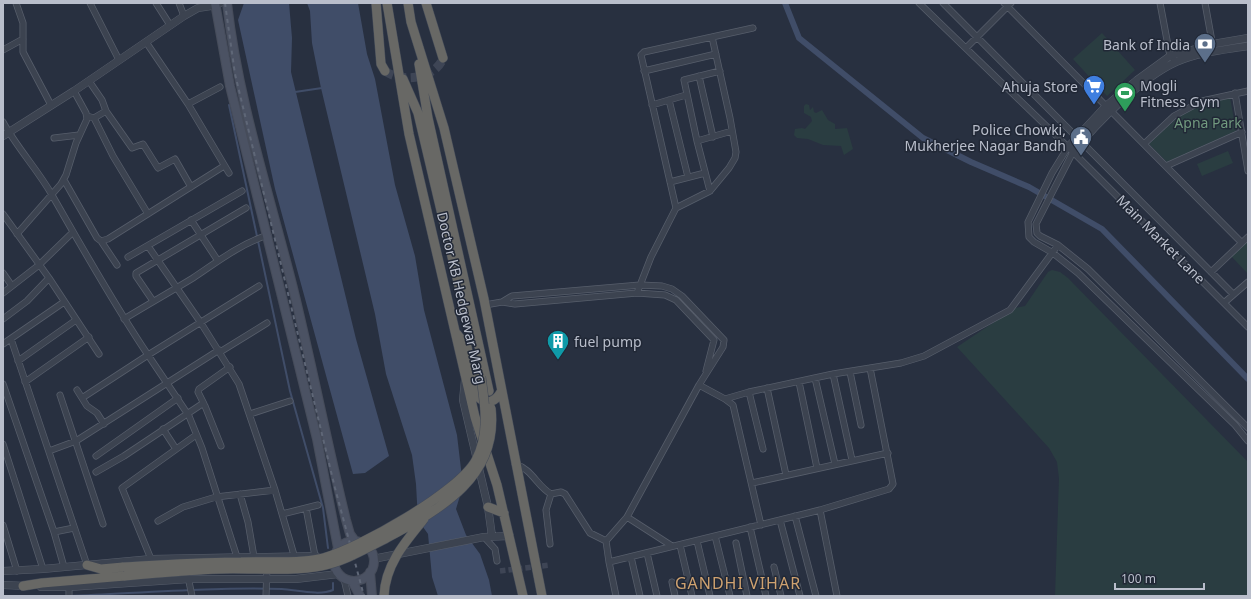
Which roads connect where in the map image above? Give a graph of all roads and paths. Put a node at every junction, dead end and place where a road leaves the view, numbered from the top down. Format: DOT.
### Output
graph roads {
  1 [pos="16,3"];
  2 [pos="90,3"];
  3 [pos="156,3"];
  4 [pos="179,3"];
  5 [pos="227,3"];
  6 [pos="376,3"];
  7 [pos="387,3"];
  8 [pos="408,3"];
  9 [pos="426,3"];
  10 [pos="919,3"];
  11 [pos="943,3"];
  12 [pos="1160,3"];
  13 [pos="1205,3"];
  14 [pos="217,4"];
  15 [pos="1008,4"];
  16 [pos="184,16"];
  17 [pos="411,22"];
  18 [pos="170,25"];
  19 [pos="753,28"];
  20 [pos="712,37"];
  21 [pos="977,37"];
  22 [pos="1248,38"];
  23 [pos="23,39"];
  24 [pos="146,42"];
  25 [pos="1213,44"];
  26 [pos="1248,46"];
  27 [pos="966,48"];
  28 [pos="3,50"];
  29 [pos="1214,51"];
  30 [pos="716,54"];
  31 [pos="1170,56"];
  32 [pos="443,58"];
  33 [pos="119,60"];
  34 [pos="1176,62"];
  35 [pos="397,65"];
  36 [pos="385,71"];
  37 [pos="644,71"];
  38 [pos="720,71"];
  39 [pos="699,76"];
  40 [pos="89,81"];
  41 [pos="220,87"];
  42 [pos="74,91"];
  43 [pos="1248,91"];
  44 [pos="1235,93"];
  45 [pos="686,95"];
  46 [pos="669,100"];
  47 [pos="188,104"];
  48 [pos="51,105"];
  49 [pos="652,105"];
  50 [pos="1106,106"];
  51 [pos="106,111"];
  52 [pos="1112,112"];
  53 [pos="87,116"];
  54 [pos="94,118"];
  55 [pos="3,122"];
  56 [pos="732,131"];
  57 [pos="1242,132"];
  58 [pos="6,134"];
  59 [pos="79,135"];
  60 [pos="428,136"];
  61 [pos="712,137"];
  62 [pos="54,138"];
  63 [pos="1079,139"];
  64 [pos="697,141"];
  65 [pos="1144,144"];
  66 [pos="1070,149"];
  67 [pos="224,166"];
  68 [pos="1166,166"];
  69 [pos="1248,171"];
  70 [pos="229,173"];
  71 [pos="705,173"];
  72 [pos="688,177"];
  73 [pos="64,180"];
  74 [pos="670,182"];
  75 [pos="191,187"];
  76 [pos="242,190"];
  77 [pos="710,191"];
  78 [pos="52,195"];
  79 [pos="246,208"];
  80 [pos="676,208"];
  81 [pos="3,214"];
  82 [pos="148,214"];
  83 [pos="192,220"];
  84 [pos="1028,222"];
  85 [pos="1037,222"];
  86 [pos="72,233"];
  87 [pos="17,234"];
  88 [pos="200,234"];
  89 [pos="1248,237"];
  90 [pos="261,238"];
  91 [pos="101,241"];
  92 [pos="1241,242"];
  93 [pos="1058,245"];
  94 [pos="148,246"];
  95 [pos="1053,253"];
  96 [pos="128,257"];
  97 [pos="158,260"];
  98 [pos="218,261"];
  99 [pos="39,265"];
  100 [pos="117,265"];
  101 [pos="1211,272"];
  102 [pos="3,274"];
  103 [pos="49,278"];
  104 [pos="1248,282"];
  105 [pos="640,285"];
  106 [pos="12,286"];
  107 [pos="259,286"];
  108 [pos="176,288"];
  109 [pos="3,293"];
  110 [pos="637,293"];
  111 [pos="1233,294"];
  112 [pos="153,301"];
  113 [pos="64,302"];
  114 [pos="502,302"];
  115 [pos="1225,302"];
  116 [pos="485,305"];
  117 [pos="3,319"];
  118 [pos="124,319"];
  119 [pos="76,320"];
  120 [pos="201,323"];
  121 [pos="267,323"];
  122 [pos="1248,327"];
  123 [pos="455,331"];
  124 [pos="89,337"];
  125 [pos="11,339"];
  126 [pos="3,344"];
  127 [pos="219,351"];
  128 [pos="99,354"];
  129 [pos="148,355"];
  130 [pos="18,361"];
  131 [pos="230,367"];
  132 [pos="870,368"];
  133 [pos="706,372"];
  134 [pos="850,372"];
  135 [pos="465,373"];
  136 [pos="833,374"];
  137 [pos="815,378"];
  138 [pos="25,382"];
  139 [pos="166,382"];
  140 [pos="799,382"];
  141 [pos="3,384"];
  142 [pos="699,385"];
  143 [pos="767,388"];
  144 [pos="77,390"];
  145 [pos="501,392"];
  146 [pos="749,392"];
  147 [pos="60,395"];
  148 [pos="82,398"];
  149 [pos="178,398"];
  150 [pos="725,399"];
  151 [pos="290,401"];
  152 [pos="204,404"];
  153 [pos="187,412"];
  154 [pos="250,414"];
  155 [pos="104,424"];
  156 [pos="861,425"];
  157 [pos="1248,428"];
  158 [pos="163,429"];
  159 [pos="196,435"];
  160 [pos="76,441"];
  161 [pos="1248,441"];
  162 [pos="3,444"];
  163 [pos="221,446"];
  164 [pos="176,449"];
  165 [pos="763,449"];
  166 [pos="49,451"];
  167 [pos="888,453"];
  168 [pos="96,456"];
  169 [pos="852,460"];
  170 [pos="516,464"];
  171 [pos="835,464"];
  172 [pos="817,468"];
  173 [pos="96,472"];
  174 [pos="786,475"];
  175 [pos="752,483"];
  176 [pos="275,490"];
  177 [pos="240,494"];
  178 [pos="551,494"];
  179 [pos="216,497"];
  180 [pos="318,505"];
  181 [pos="488,507"];
  182 [pos="306,508"];
  183 [pos="820,510"];
  184 [pos="504,513"];
  185 [pos="282,514"];
  186 [pos="428,515"];
  187 [pos="795,516"];
  188 [pos="627,517"];
  189 [pos="780,520"];
  190 [pos="158,521"];
  191 [pos="103,524"];
  192 [pos="3,525"];
  193 [pos="761,525"];
  194 [pos="750,527"];
  195 [pos="74,528"];
  196 [pos="54,532"];
  197 [pos="484,536"];
  198 [pos="492,536"];
  199 [pos="510,536"];
  200 [pos="715,536"];
  201 [pos="355,541"];
  202 [pos="606,541"];
  203 [pos="697,541"];
  204 [pos="736,543"];
  205 [pos="550,544"];
  206 [pos="680,545"];
  207 [pos="672,546"];
  208 [pos="337,550"];
  209 [pos="647,553"];
  210 [pos="294,555"];
  211 [pos="254,556"];
  212 [pos="267,556"];
  213 [pos="315,556"];
  214 [pos="236,557"];
  215 [pos="630,557"];
  216 [pos="186,558"];
  217 [pos="151,559"];
  218 [pos="373,559"];
  219 [pos="497,561"];
  220 [pos="609,562"];
  221 [pos="87,565"];
  222 [pos="64,567"];
  223 [pos="774,567"];
  224 [pos="42,569"];
  225 [pos="3,571"];
  226 [pos="18,571"];
  227 [pos="124,571"];
  228 [pos="370,572"];
  229 [pos="345,578"];
  230 [pos="266,581"];
  231 [pos="672,582"];
  232 [pos="3,584"];
  233 [pos="23,586"];
  234 [pos="190,588"];
  235 [pos="69,592"];
  236 [pos="266,594"];
  237 [pos="348,596"];
  238 [pos="360,596"];
  239 [pos="372,596"];
  240 [pos="384,596"];
  241 [pos="523,596"];
  242 [pos="542,596"];
  243 [pos="616,596"];
  244 [pos="640,596"];
  245 [pos="657,596"];
  246 [pos="675,596"];
  247 [pos="692,596"];
  248 [pos="710,596"];
  249 [pos="730,596"];
  250 [pos="747,596"];
  251 [pos="766,596"];
  252 [pos="781,596"];
  253 [pos="800,596"];
  254 [pos="816,596"];
  255 [pos="837,596"];
  1 -- 23 [label="street"];
  2 -- 33 [label="street"];
  3 -- 18 [label="street"];
  4 -- 16 [label="street"];
  5 -- 201 [label="main road"];
  6 -- 36 [label="highway"];
  7 -- 35 [label="highway, Doctor KB Hedgewar Marg"];
  8 -- 17 [label="highway, Doctor KB Hedgewar Marg"];
  9 -- 32 [label="highway"];
  10 -- 27 [label="street, Main Market Lane"];
  11 -- 21 [label="street"];
  12 -- 31 [label="street"];
  13 -- 25 [label="street"];
  14 -- 16 [label="street"];
  14 -- 90 [label="main road"];
  15 -- 21 [label="street"];
  15 -- 50 [label="street"];
  16 -- 18 [label="street"];
  17 -- 60 [label="highway"];
  17 -- 116 [label="highway, Doctor KB Hedgewar Marg"];
  18 -- 24 [label="street"];
  19 -- 20 [label="street"];
  20 -- 30 [label="street"];
  20 -- 37 [label="street"];
  21 -- 27 [label="street"];
  21 -- 63 [label="street"];
  22 -- 25 [label="street"];
  23 -- 28 [label="street"];
  23 -- 48 [label="street"];
  24 -- 33 [label="street"];
  24 -- 47 [label="street"];
  25 -- 29 [label="street"];
  25 -- 31 [label="street"];
  26 -- 29 [label="street"];
  27 -- 66 [label="street, Main Market Lane"];
  29 -- 34 [label="street"];
  30 -- 37 [label="street"];
  30 -- 38 [label="street"];
  31 -- 34 [label="street"];
  31 -- 50 [label="street"];
  33 -- 40 [label="street"];
  34 -- 52 [label="street"];
  35 -- 60 [label="highway"];
  35 -- 123 [label="highway, Doctor KB Hedgewar Marg"];
  37 -- 49 [label="street"];
  38 -- 39 [label="street"];
  38 -- 56 [label="street"];
  39 -- 45 [label="street"];
  39 -- 61 [label="street"];
  40 -- 42 [label="street"];
  40 -- 51 [label="street"];
  41 -- 47 [label="street"];
  42 -- 48 [label="street"];
  42 -- 53 [label="street"];
  43 -- 44 [label="street"];
  44 -- 57 [label="street"];
  44 -- 65 [label="street"];
  45 -- 46 [label="street"];
  45 -- 64 [label="street"];
  46 -- 49 [label="street"];
  46 -- 72 [label="street"];
  47 -- 67 [label="street"];
  48 -- 58 [label="street"];
  49 -- 74 [label="street"];
  50 -- 63 [label="street"];
  51 -- 54 [label="street"];
  51 -- 75 [label="street"];
  52 -- 63 [label="street"];
  52 -- 65 [label="street"];
  53 -- 54 [label="street"];
  53 -- 59 [label="street"];
  54 -- 82 [label="street"];
  55 -- 58 [label="street"];
  56 -- 61 [label="street"];
  56 -- 77 [label="street"];
  57 -- 68 [label="street"];
  57 -- 69 [label="street"];
  58 -- 78 [label="street"];
  59 -- 62 [label="street"];
  59 -- 73 [label="street"];
  60 -- 186 [label="highway, bridge"];
  60 -- 227 [label="highway, bridge"];
  61 -- 64 [label="street"];
  63 -- 66 [label="street"];
  63 -- 101 [label="street"];
  64 -- 71 [label="street"];
  65 -- 68 [label="street"];
  66 -- 84 [label="street"];
  66 -- 85 [label="street"];
  66 -- 115 [label="street, Main Market Lane"];
  67 -- 70 [label="street"];
  67 -- 75 [label="street"];
  68 -- 92 [label="street"];
  71 -- 72 [label="street"];
  71 -- 77 [label="street"];
  72 -- 74 [label="street"];
  73 -- 78 [label="street"];
  73 -- 91 [label="street"];
  74 -- 80 [label="street"];
  75 -- 82 [label="street"];
  76 -- 83 [label="street"];
  77 -- 80 [label="street"];
  78 -- 86 [label="street"];
  78 -- 87 [label="street"];
  79 -- 88 [label="street"];
  80 -- 105 [label="street"];
  81 -- 87 [label="street"];
  82 -- 91 [label="street"];
  83 -- 88 [label="street"];
  83 -- 94 [label="street"];
  84 -- 85 [label="street"];
  84 -- 95 [label="street"];
  85 -- 93 [label="street"];
  86 -- 99 [label="street"];
  86 -- 118 [label="street"];
  87 -- 99 [label="street"];
  88 -- 97 [label="street"];
  88 -- 98 [label="street"];
  89 -- 92 [label="street"];
  90 -- 98 [label="street"];
  90 -- 208 [label="main road"];
  91 -- 100 [label="street"];
  92 -- 101 [label="street"];
  93 -- 95 [label="street"];
  93 -- 157 [label="street"];
  94 -- 96 [label="street"];
  94 -- 97 [label="street"];
  95 -- 132 [label="street"];
  95 -- 161 [label="street"];
  97 -- 108 [label="street"];
  97 -- 112 [label="street"];
  98 -- 108 [label="street"];
  99 -- 103 [label="street"];
  99 -- 106 [label="street"];
  101 -- 111 [label="street"];
  102 -- 106 [label="street"];
  103 -- 113 [label="street"];
  103 -- 117 [label="street"];
  104 -- 111 [label="street"];
  105 -- 110 [label="street"];
  105 -- 114 [label="street"];
  105 -- 133 [label="street"];
  106 -- 109 [label="street"];
  107 -- 120 [label="street"];
  108 -- 112 [label="street"];
  108 -- 120 [label="street"];
  110 -- 114 [label="street"];
  110 -- 133 [label="street"];
  111 -- 115 [label="street"];
  112 -- 118 [label="street"];
  113 -- 119 [label="street"];
  113 -- 125 [label="street"];
  114 -- 116 [label="street"];
  115 -- 122 [label="street, Main Market Lane"];
  116 -- 145 [label="highway, Doctor KB Hedgewar Marg"];
  118 -- 129 [label="street"];
  119 -- 124 [label="street"];
  119 -- 130 [label="street"];
  120 -- 127 [label="street"];
  120 -- 129 [label="street"];
  121 -- 127 [label="street"];
  123 -- 135 [label="highway, Doctor KB Hedgewar Marg"];
  123 -- 145 [label="highway"];
  124 -- 128 [label="street"];
  124 -- 138 [label="street"];
  125 -- 126 [label="street"];
  125 -- 130 [label="street"];
  127 -- 131 [label="street"];
  127 -- 139 [label="street"];
  129 -- 139 [label="street"];
  129 -- 148 [label="street"];
  130 -- 138 [label="street"];
  131 -- 152 [label="street"];
  131 -- 154 [label="street"];
  132 -- 134 [label="street"];
  132 -- 167 [label="street"];
  133 -- 142 [label="street"];
  134 -- 136 [label="street"];
  134 -- 156 [label="street"];
  135 -- 181 [label="street"];
  135 -- 184 [label="highway, Doctor KB Hedgewar Marg"];
  136 -- 137 [label="street"];
  136 -- 169 [label="street"];
  137 -- 140 [label="street"];
  137 -- 171 [label="street"];
  138 -- 166 [label="street"];
  139 -- 149 [label="street"];
  139 -- 155 [label="street"];
  140 -- 143 [label="street"];
  140 -- 172 [label="street"];
  141 -- 196 [label="street"];
  142 -- 150 [label="street"];
  142 -- 188 [label="street"];
  143 -- 146 [label="street"];
  143 -- 174 [label="street"];
  144 -- 148 [label="street"];
  145 -- 170 [label="highway, Doctor KB Hedgewar Marg"];
  146 -- 150 [label="street"];
  146 -- 165 [label="street"];
  147 -- 160 [label="street"];
  148 -- 155 [label="street"];
  149 -- 153 [label="street"];
  149 -- 168 [label="street"];
  150 -- 175 [label="street"];
  151 -- 154 [label="street"];
  152 -- 153 [label="street"];
  152 -- 163 [label="street"];
  153 -- 158 [label="street"];
  153 -- 159 [label="street"];
  154 -- 176 [label="street"];
  155 -- 160 [label="street"];
  158 -- 164 [label="street"];
  158 -- 173 [label="street"];
  159 -- 164 [label="street"];
  159 -- 179 [label="street"];
  160 -- 166 [label="street"];
  160 -- 191 [label="street"];
  162 -- 224 [label="street"];
  164 -- 217 [label="street"];
  166 -- 195 [label="street"];
  167 -- 169 [label="street"];
  167 -- 183 [label="street"];
  169 -- 171 [label="street"];
  170 -- 178 [label="street"];
  170 -- 242 [label="highway, Doctor KB Hedgewar Marg"];
  171 -- 172 [label="street"];
  172 -- 174 [label="street"];
  174 -- 175 [label="street"];
  175 -- 193 [label="street"];
  176 -- 177 [label="street"];
  176 -- 185 [label="street"];
  177 -- 179 [label="street"];
  177 -- 211 [label="street"];
  178 -- 202 [label="street"];
  178 -- 205 [label="street"];
  179 -- 190 [label="street"];
  179 -- 214 [label="street"];
  180 -- 182 [label="street"];
  181 -- 184 [label="highway"];
  181 -- 198 [label="street"];
  182 -- 185 [label="street"];
  182 -- 213 [label="street"];
  183 -- 187 [label="street"];
  183 -- 255 [label="street"];
  184 -- 199 [label="highway, Doctor KB Hedgewar Marg"];
  185 -- 210 [label="street"];
  186 -- 227 [label="highway, bridge"];
  186 -- 240 [label="highway, bridge"];
  187 -- 189 [label="street"];
  187 -- 254 [label="street"];
  188 -- 202 [label="street"];
  188 -- 207 [label="street"];
  189 -- 193 [label="street"];
  189 -- 253 [label="street"];
  192 -- 226 [label="street"];
  193 -- 194 [label="street"];
  194 -- 200 [label="street"];
  194 -- 251 [label="street"];
  195 -- 196 [label="street"];
  195 -- 221 [label="street"];
  196 -- 222 [label="street"];
  197 -- 198 [label="street"];
  197 -- 218 [label="street"];
  197 -- 219 [label="street"];
  198 -- 199 [label="street"];
  199 -- 241 [label="highway, Doctor KB Hedgewar Marg"];
  200 -- 203 [label="street"];
  200 -- 249 [label="street"];
  201 -- 208 [label="main road"];
  201 -- 218 [label="main road"];
  202 -- 220 [label="street"];
  203 -- 206 [label="street"];
  203 -- 248 [label="street"];
  204 -- 250 [label="street"];
  206 -- 207 [label="street"];
  206 -- 247 [label="street"];
  207 -- 209 [label="street"];
  208 -- 213 [label="street"];
  208 -- 229 [label="main road"];
  209 -- 215 [label="street"];
  209 -- 245 [label="street"];
  210 -- 212 [label="street"];
  210 -- 213 [label="street"];
  211 -- 212 [label="street"];
  211 -- 214 [label="street"];
  212 -- 230 [label="street"];
  214 -- 216 [label="street"];
  215 -- 220 [label="street"];
  215 -- 244 [label="street"];
  216 -- 217 [label="street"];
  216 -- 234 [label="street"];
  217 -- 221 [label="street"];
  218 -- 228 [label="main road"];
  220 -- 243 [label="street"];
  221 -- 222 [label="street"];
  221 -- 227 [label="highway"];
  222 -- 224 [label="street"];
  223 -- 252 [label="street"];
  224 -- 226 [label="street"];
  225 -- 226 [label="street"];
  227 -- 233 [label="highway"];
  228 -- 229 [label="main road"];
  228 -- 239 [label="main road"];
  229 -- 230 [label="street"];
  229 -- 237 [label="street"];
  229 -- 238 [label="main road"];
  230 -- 234 [label="street"];
  230 -- 236 [label="street"];
  231 -- 246 [label="street"];
  232 -- 233 [label="street"];
  233 -- 235 [label="street"];
  234 -- 235 [label="street"];
}
